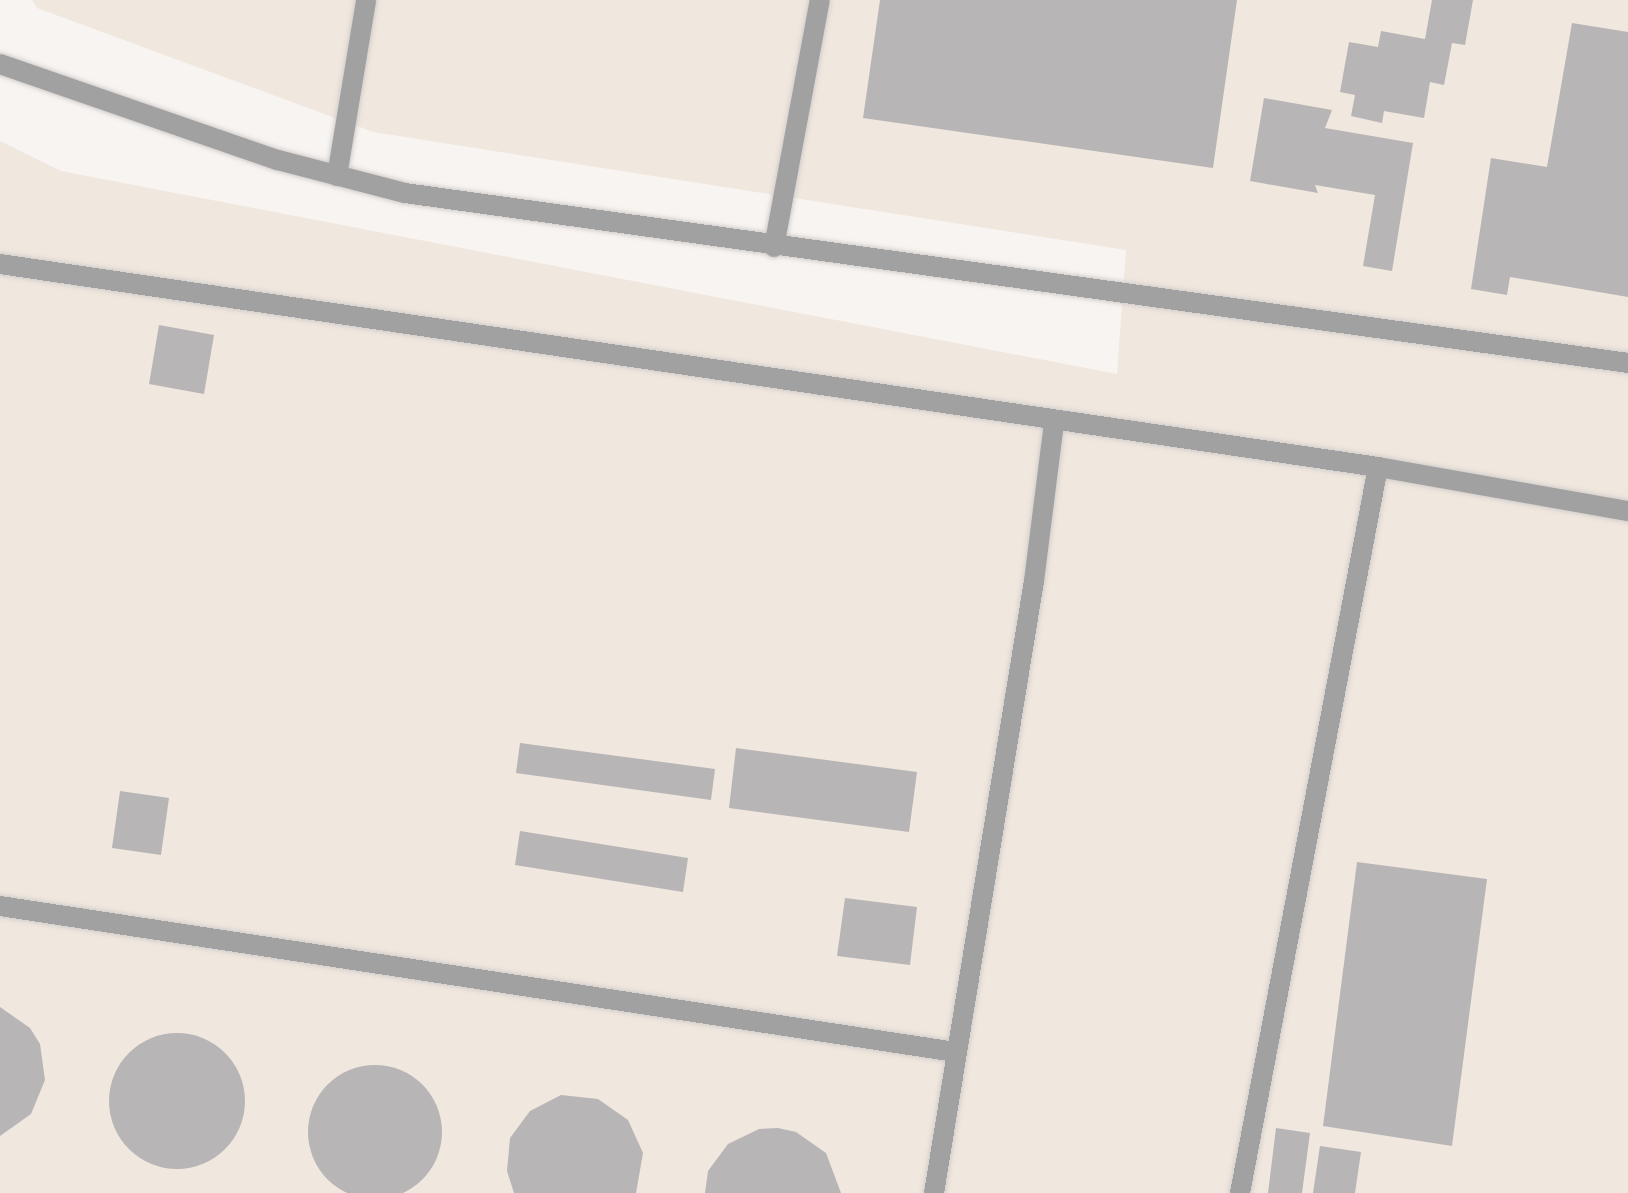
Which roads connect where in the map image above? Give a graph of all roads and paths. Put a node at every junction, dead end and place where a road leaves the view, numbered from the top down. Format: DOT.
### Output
graph roads {
  1 [pos="366,0"];
  2 [pos="820,0"];
  3 [pos="0,64"];
  4 [pos="337,176"];
  5 [pos="774,247"];
  6 [pos="0,264"];
  7 [pos="1628,363"];
  8 [pos="1054,423"];
  9 [pos="1378,467"];
  10 [pos="1628,511"];
  11 [pos="0,906"];
  12 [pos="955,1052"];
  13 [pos="934,1193"];
  14 [pos="1240,1193"];
  1 -- 4 [label="lane"];
  2 -- 5 [label="lane"];
  3 -- 4 [label="lane"];
  4 -- 5 [label="lane"];
  5 -- 7 [label="lane"];
  6 -- 8 [label="lane"];
  8 -- 9 [label="lane"];
  8 -- 12 [label="lane"];
  9 -- 10 [label="lane"];
  9 -- 14 [label="lane"];
  11 -- 12 [label="lane"];
  12 -- 13 [label="lane"];
}
